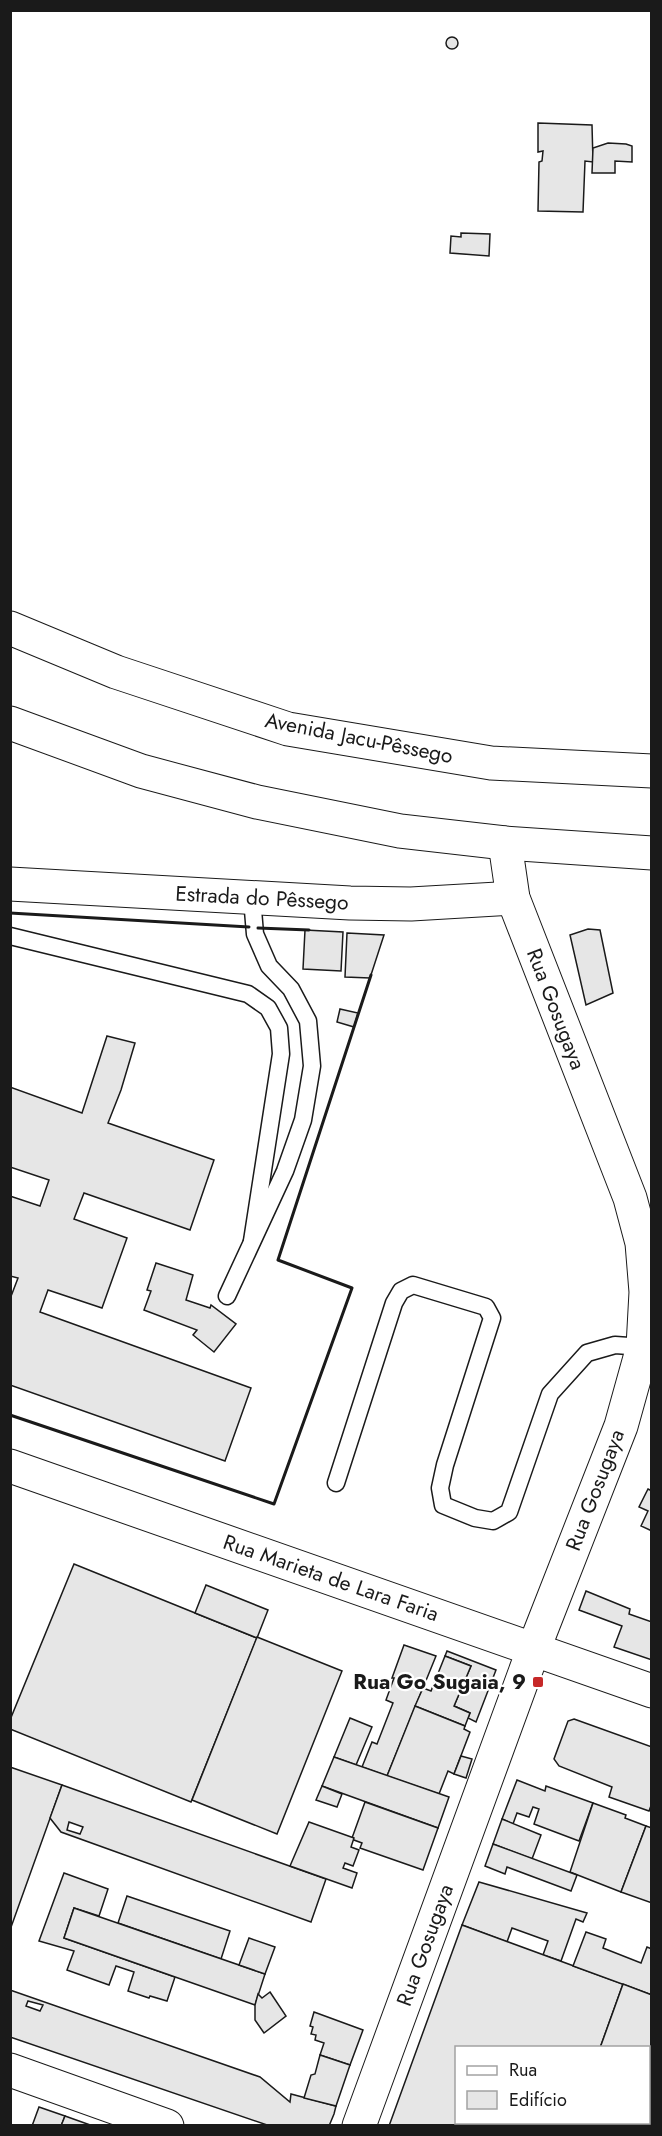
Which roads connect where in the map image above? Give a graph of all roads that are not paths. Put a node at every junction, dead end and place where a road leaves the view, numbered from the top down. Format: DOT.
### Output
graph roads {
  1 [pos="10,628"];
  2 [pos="10,723"];
  3 [pos="651,771"];
  4 [pos="506,843"];
  5 [pos="651,852"];
  6 [pos="10,884"];
  7 [pos="252,898"];
  8 [pos="513,898"];
  9 [pos="10,936"];
  10 [pos="252,1241"];
  11 [pos="227,1296"];
  12 [pos="643,1347"];
  13 [pos="10,1466"];
  14 [pos="336,1483"];
  15 [pos="534,1648"];
  16 [pos="651,1691"];
  17 [pos="10,2070"];
  18 [pos="167,2126"];
  19 [pos="359,2126"];
  1 -- 3 [label="main road, Avenida Jacu-Pêssego"];
  2 -- 4 [label="main road"];
  4 -- 5 [label="main road"];
  4 -- 8 [label="main road, Rua Gosugaya"];
  6 -- 7 [label="main road, Estrada do Pêssego"];
  7 -- 8 [label="main road, Estrada do Pêssego"];
  7 -- 10 [label="lane"];
  8 -- 12 [label="main road, Rua Gosugaya"];
  9 -- 10 [label="lane"];
  10 -- 11 [label="lane"];
  12 -- 14 [label="lane"];
  12 -- 15 [label="main road, Rua Gosugaya"];
  13 -- 15 [label="main road, Rua Marieta de Lara Faria"];
  15 -- 16 [label="main road, Rua Marieta de Lara Faria"];
  15 -- 19 [label="main road, Rua Gosugaya"];
  17 -- 18 [label="main road"];
}
